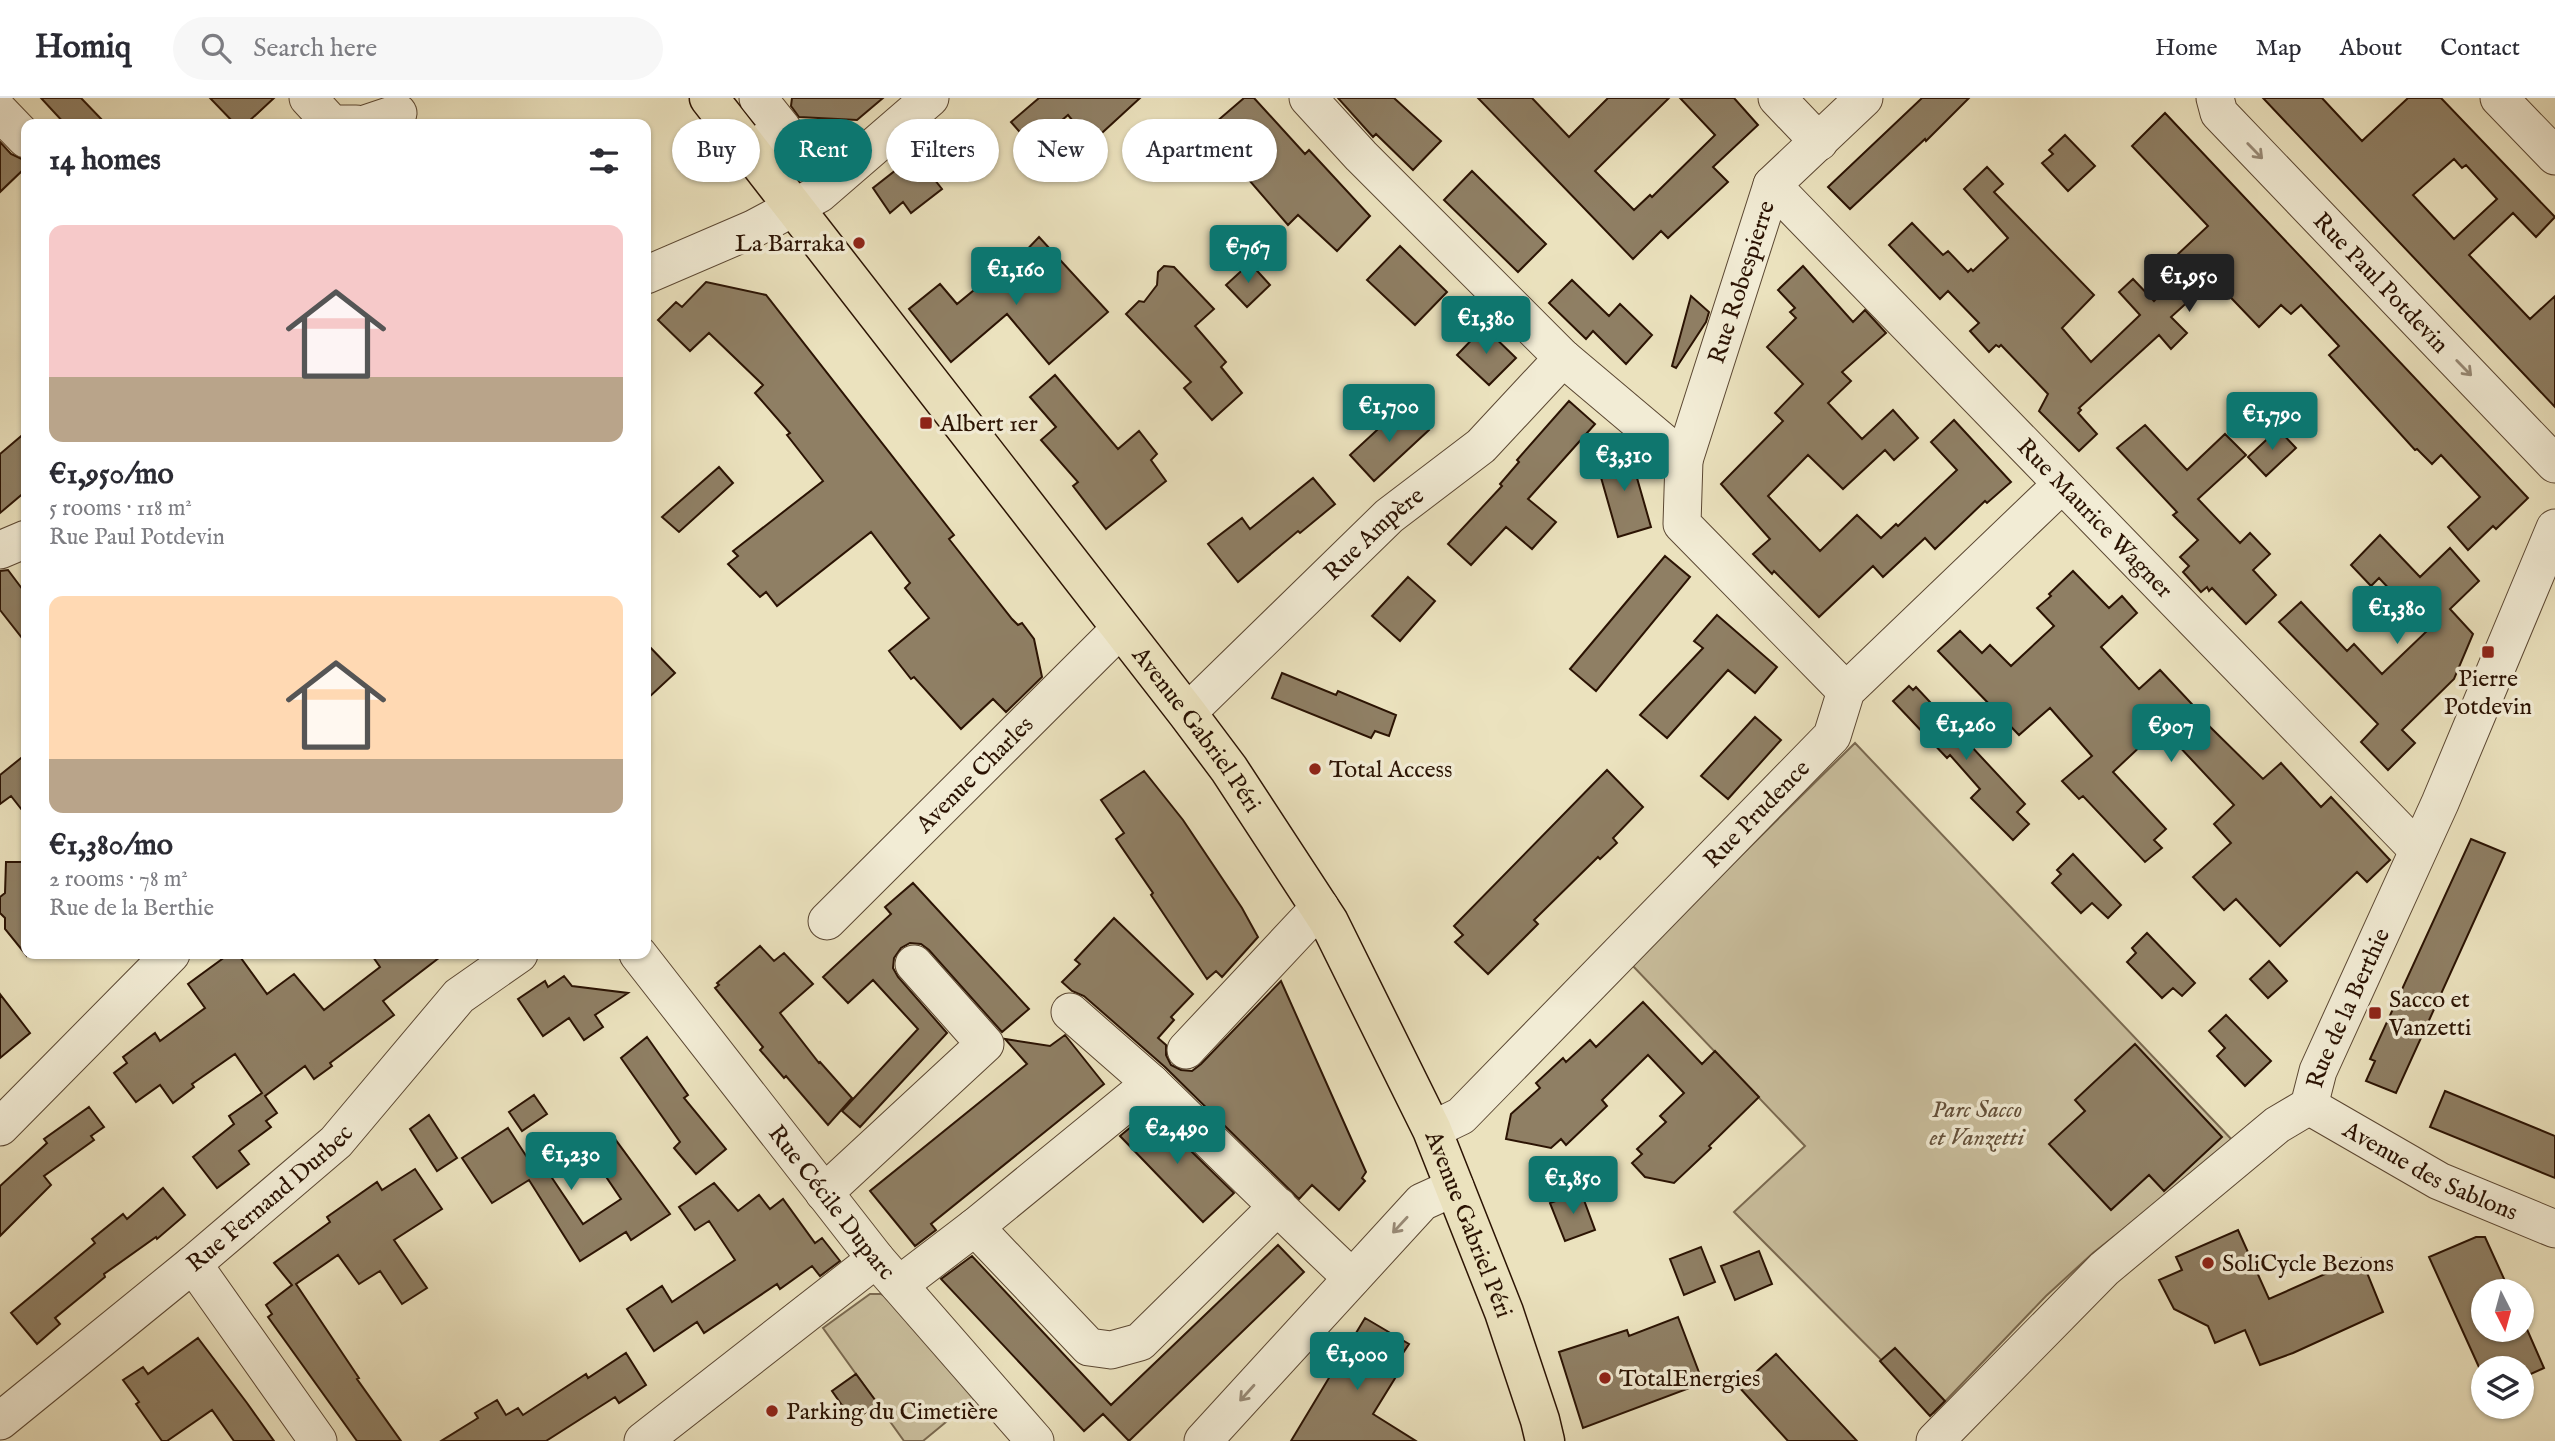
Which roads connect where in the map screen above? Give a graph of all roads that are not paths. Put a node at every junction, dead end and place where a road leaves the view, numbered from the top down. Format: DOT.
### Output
graph roads {
  1 [pos="308,98"];
  2 [pos="709,98"];
  3 [pos="758,98"];
  4 [pos="930,98"];
  5 [pos="1308,98"];
  6 [pos="1777,98"];
  7 [pos="1864,98"];
  8 [pos="2215,98"];
  9 [pos="2499,98"];
  10 [pos="0,112"];
  11 [pos="327,119"];
  12 [pos="725,119"];
  13 [pos="21,134"];
  14 [pos="1819,142"];
  15 [pos="760,145"];
  16 [pos="2555,156"];
  17 [pos="760,164"];
  18 [pos="1772,185"];
  19 [pos="793,208"];
  20 [pos="651,273"];
  21 [pos="1563,358"];
  22 [pos="1684,460"];
  23 [pos="2555,464"];
  24 [pos="2062,484"];
  25 [pos="2555,528"];
  26 [pos="21,541"];
  27 [pos="0,550"];
  28 [pos="1121,628"];
  29 [pos="1846,691"];
  30 [pos="1187,713"];
  31 [pos="2418,850"];
  32 [pos="1320,907"];
  33 [pos="827,921"];
  34 [pos="167,959"];
  35 [pos="512,959"];
  36 [pos="642,959"];
  37 [pos="914,964"];
  38 [pos="1070,1012"];
  39 [pos="1186,1050"];
  40 [pos="1151,1083"];
  41 [pos="2309,1106"];
  42 [pos="0,1127"];
  43 [pos="1432,1130"];
  44 [pos="1455,1187"];
  45 [pos="824,1192"];
  46 [pos="1278,1206"];
  47 [pos="975,1227"];
  48 [pos="2555,1229"];
  49 [pos="193,1264"];
  50 [pos="888,1272"];
  51 [pos="1352,1278"];
  52 [pos="0,1421"];
  53 [pos="318,1441"];
  54 [pos="643,1441"];
  55 [pos="1035,1441"];
  56 [pos="1203,1441"];
  57 [pos="1545,1441"];
  58 [pos="1935,1441"];
  1 -- 11 [label="street"];
  2 -- 12 [label="main road, Avenue Gabriel Péri"];
  3 -- 15 [label="street"];
  4 -- 19 [label="street"];
  5 -- 21 [label="street"];
  6 -- 14 [label="street"];
  7 -- 14 [label="street, Rue Robespierre"];
  8 -- 23 [label="street, Rue Paul Potdevin, one-way"];
  9 -- 16 [label="street"];
  10 -- 13 [label="street"];
  14 -- 18 [label="street, Rue Robespierre"];
  17 -- 19 [label="main road, Avenue Gabriel Péri"];
  18 -- 22 [label="street, Rue Robespierre"];
  18 -- 24 [label="street, Rue Maurice Wagner"];
  19 -- 20 [label="street"];
  19 -- 28 [label="main road, Avenue Gabriel Péri"];
  21 -- 22 [label="street"];
  21 -- 30 [label="street, Rue Ampère"];
  22 -- 29 [label="street, Rue Robespierre"];
  24 -- 29 [label="street, Rue Prudence"];
  24 -- 31 [label="street, Rue Maurice Wagner"];
  25 -- 31 [label="street, Rue de la Berthie"];
  26 -- 27 [label="street"];
  28 -- 30 [label="main road, Avenue Gabriel Péri"];
  28 -- 33 [label="street, Avenue Charles"];
  29 -- 43 [label="street, Rue Prudence"];
  30 -- 32 [label="main road, Avenue Gabriel Péri"];
  31 -- 41 [label="street, Rue de la Berthie"];
  32 -- 39 [label="street"];
  32 -- 43 [label="main road, Avenue Gabriel Péri"];
  34 -- 42 [label="street"];
  35 -- 49 [label="street, Rue Fernand Durbec"];
  36 -- 45 [label="street, Rue Cécile Duparc"];
  37 -- 45 [label="street"];
  38 -- 40 [label="street"];
  40 -- 46 [label="street"];
  40 -- 47 [label="street"];
  41 -- 48 [label="street, Avenue des Sablons"];
  41 -- 58 [label="street, Rue de la Berthie"];
  43 -- 44 [label="main road, Avenue Gabriel Péri"];
  44 -- 51 [label="street, one-way"];
  44 -- 57 [label="main road, Avenue Gabriel Péri"];
  45 -- 50 [label="street, Rue Cécile Duparc"];
  46 -- 47 [label="street"];
  46 -- 51 [label="street"];
  47 -- 50 [label="street"];
  49 -- 52 [label="street, Rue Fernand Durbec"];
  49 -- 53 [label="street"];
  50 -- 54 [label="street"];
  50 -- 55 [label="street, Rue Cécile Duparc"];
  51 -- 56 [label="street, one-way"];
}
